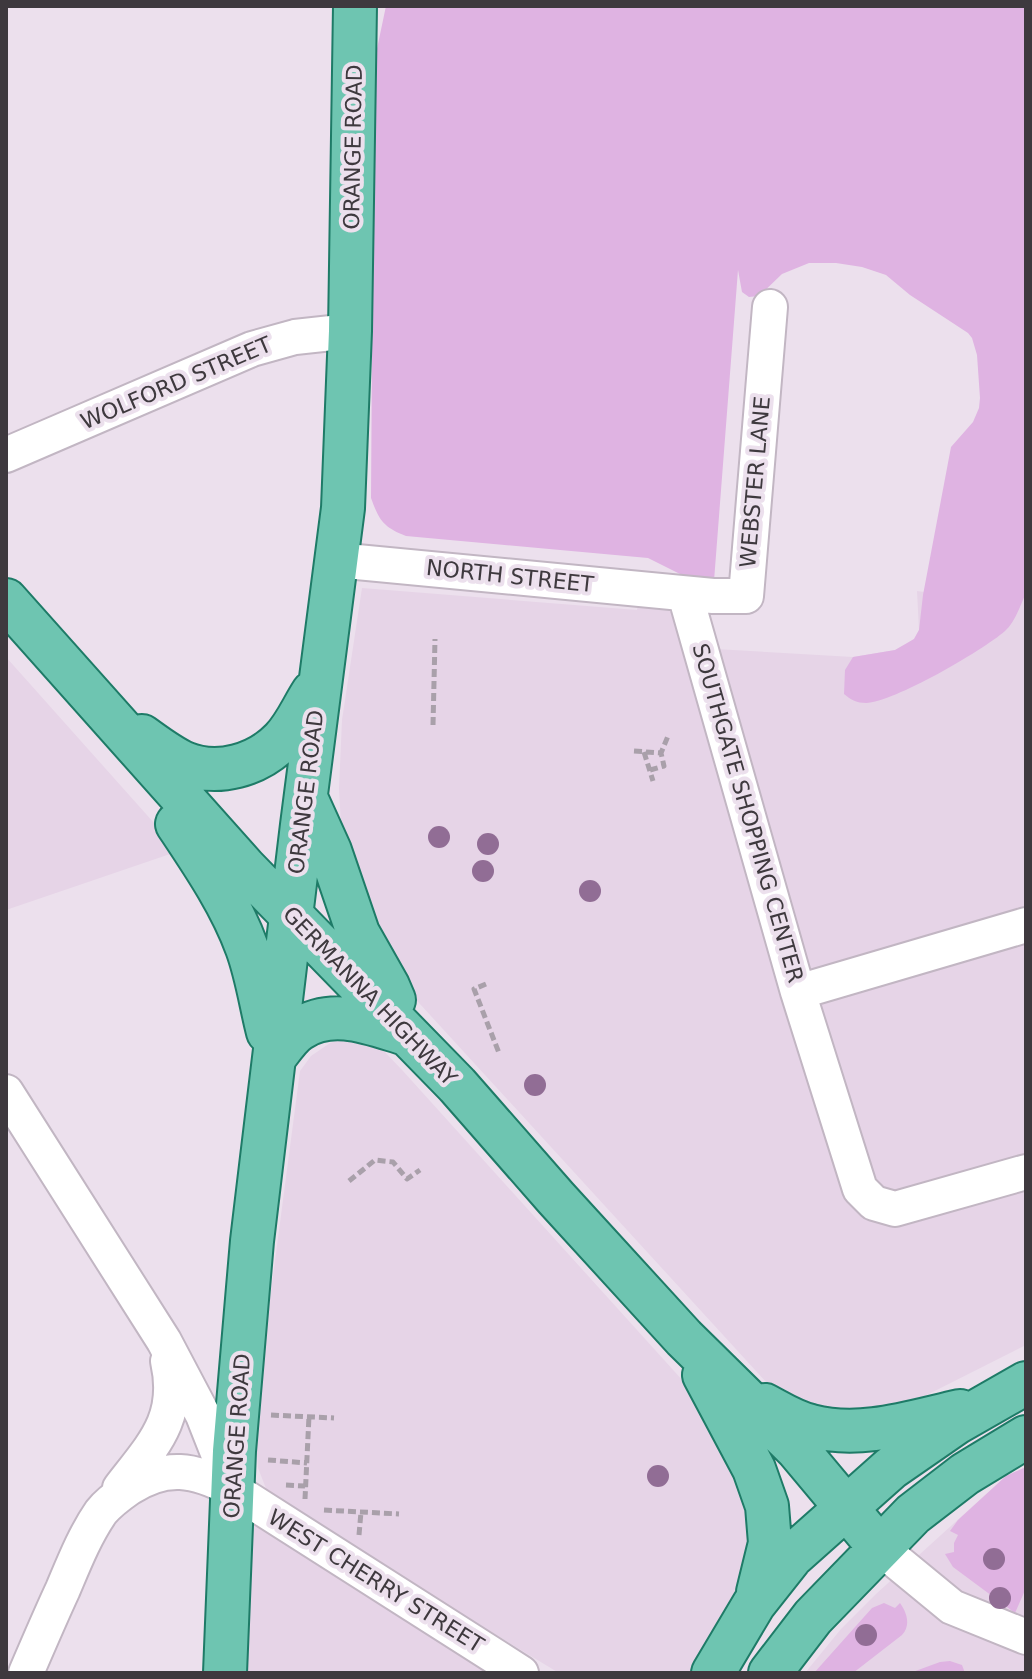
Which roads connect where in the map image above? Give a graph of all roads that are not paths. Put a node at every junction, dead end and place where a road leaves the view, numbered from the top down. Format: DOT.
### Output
graph roads {
  1 [pos="355,6"];
  2 [pos="770,307"];
  3 [pos="350,331"];
  4 [pos="6,455"];
  5 [pos="336,560"];
  6 [pos="685,594"];
  7 [pos="6,600"];
  8 [pos="319,681"];
  9 [pos="97,703"];
  10 [pos="305,797"];
  11 [pos="291,915"];
  12 [pos="1026,925"];
  13 [pos="798,992"];
  14 [pos="407,1034"];
  15 [pos="274,1058"];
  16 [pos="8,1099"];
  17 [pos="1026,1172"];
  18 [pos="684,1338"];
  19 [pos="164,1341"];
  20 [pos="1026,1383"];
  21 [pos="736,1389"];
  22 [pos="987,1405"];
  23 [pos="1026,1437"];
  24 [pos="232,1489"];
  25 [pos="102,1511"];
  26 [pos="840,1514"];
  27 [pos="879,1547"];
  28 [pos="754,1604"];
  29 [pos="1026,1637"];
  30 [pos="26,1673"];
  31 [pos="225,1673"];
  32 [pos="521,1673"];
  33 [pos="713,1673"];
  34 [pos="770,1673"];
  1 -- 3 [label="main road, ORANGE ROAD"];
  2 -- 6 [label="street, WEBSTER LANE"];
  3 -- 4 [label="street, WOLFORD STREET"];
  3 -- 5 [label="main road, ORANGE ROAD"];
  5 -- 6 [label="street, NORTH STREET"];
  5 -- 8 [label="main road, ORANGE ROAD"];
  6 -- 13 [label="street, SOUTHGATE SHOPPING CENTER"];
  7 -- 9 [label="main road, GERMANNA HIGHWAY"];
  8 -- 9 [label="main road"];
  8 -- 10 [label="main road, ORANGE ROAD"];
  9 -- 11 [label="main road, GERMANNA HIGHWAY"];
  9 -- 15 [label="main road"];
  10 -- 11 [label="main road, ORANGE ROAD"];
  10 -- 14 [label="main road"];
  11 -- 14 [label="main road, GERMANNA HIGHWAY"];
  11 -- 15 [label="main road, ORANGE ROAD"];
  12 -- 13 [label="street, SOUTHGATE SHOPPING CENTER"];
  13 -- 17 [label="street"];
  14 -- 15 [label="main road"];
  14 -- 18 [label="main road, GERMANNA HIGHWAY"];
  15 -- 24 [label="main road, ORANGE ROAD"];
  16 -- 19 [label="street"];
  18 -- 21 [label="main road, GERMANNA HIGHWAY"];
  18 -- 28 [label="main road"];
  19 -- 24 [label="street"];
  19 -- 25 [label="street"];
  20 -- 22 [label="main road"];
  21 -- 22 [label="main road"];
  21 -- 26 [label="main road, GERMANNA HIGHWAY"];
  22 -- 26 [label="main road"];
  23 -- 27 [label="main road"];
  24 -- 25 [label="street, WEST CHERRY STREET"];
  24 -- 31 [label="main road, ORANGE ROAD"];
  24 -- 32 [label="street, WEST CHERRY STREET"];
  25 -- 30 [label="street"];
  26 -- 27 [label="main road, GERMANNA HIGHWAY"];
  26 -- 28 [label="main road"];
  27 -- 29 [label="street"];
  27 -- 34 [label="main road"];
  28 -- 33 [label="main road"];
}
